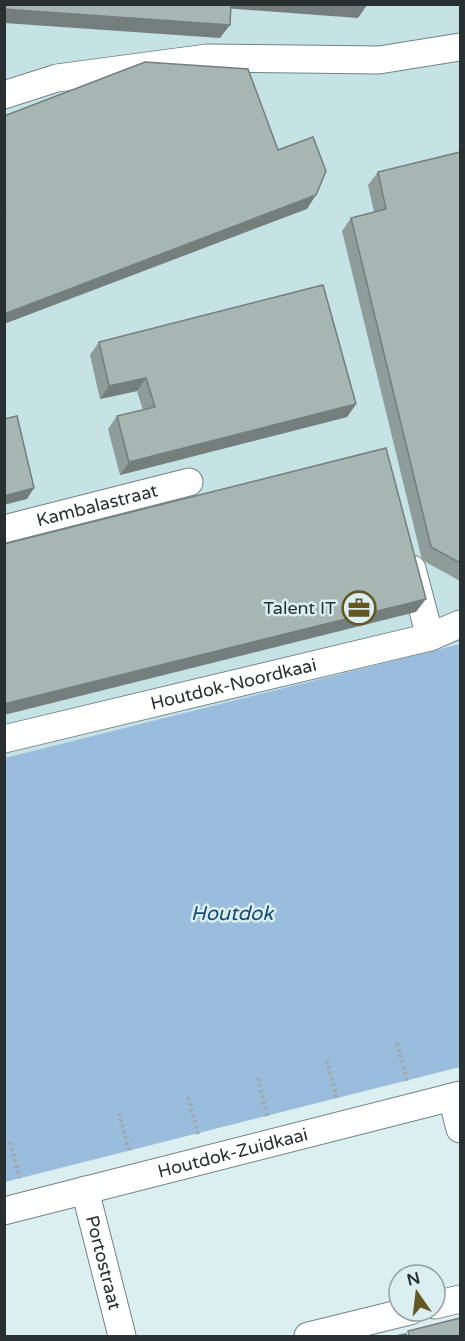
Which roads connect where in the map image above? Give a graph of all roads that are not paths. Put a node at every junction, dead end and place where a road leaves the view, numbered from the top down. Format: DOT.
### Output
graph roads {
  1 [pos="460,47"];
  2 [pos="4,95"];
  3 [pos="189,482"];
  4 [pos="4,529"];
  5 [pos="404,542"];
  6 [pos="460,624"];
  7 [pos="430,637"];
  8 [pos="4,739"];
  9 [pos="456,1096"];
  10 [pos="460,1129"];
  11 [pos="85,1190"];
  12 [pos="4,1211"];
  13 [pos="387,1317"];
  14 [pos="122,1336"];
  15 [pos="308,1336"];
  1 -- 2 [label="street"];
  3 -- 4 [label="street, Kambalastraat"];
  5 -- 7 [label="street"];
  6 -- 7 [label="street, Houtdok-Noordkaai"];
  7 -- 8 [label="street, Houtdok-Noordkaai"];
  9 -- 10 [label="street"];
  9 -- 11 [label="street, Houtdok-Zuidkaai"];
  11 -- 12 [label="street, Houtdok-Zuidkaai"];
  11 -- 14 [label="street, Portostraat"];
  13 -- 15 [label="street"];
}
